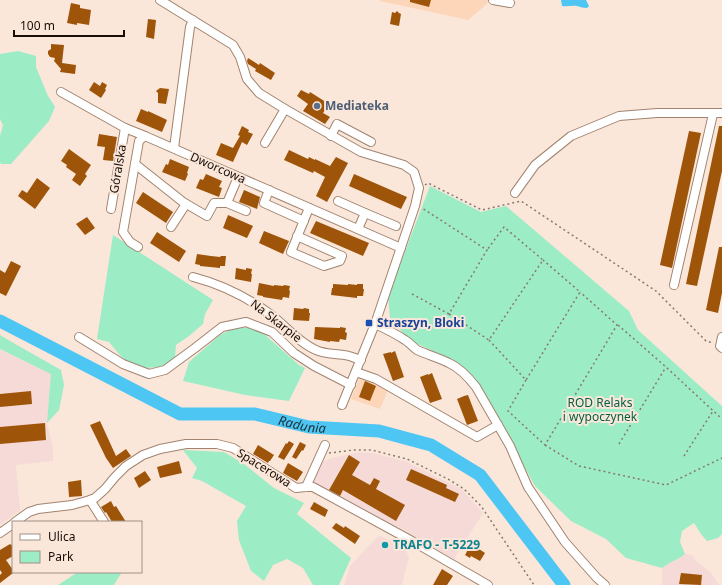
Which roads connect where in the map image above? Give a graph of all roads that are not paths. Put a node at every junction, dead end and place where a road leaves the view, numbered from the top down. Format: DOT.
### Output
graph roads {
  1 [pos="160,0"];
  2 [pos="493,0"];
  3 [pos="510,3"];
  4 [pos="193,20"];
  5 [pos="62,92"];
  6 [pos="285,109"];
  7 [pos="722,113"];
  8 [pos="712,114"];
  9 [pos="125,128"];
  10 [pos="145,136"];
  11 [pos="331,136"];
  12 [pos="371,142"];
  13 [pos="265,143"];
  14 [pos="174,148"];
  15 [pos="135,164"];
  16 [pos="238,176"];
  17 [pos="269,190"];
  18 [pos="515,193"];
  19 [pos="338,202"];
  20 [pos="227,203"];
  21 [pos="186,204"];
  22 [pos="309,208"];
  23 [pos="111,209"];
  24 [pos="246,211"];
  25 [pos="365,213"];
  26 [pos="304,221"];
  27 [pos="396,226"];
  28 [pos="171,228"];
  29 [pos="358,229"];
  30 [pos="297,236"];
  31 [pos="138,247"];
  32 [pos="401,248"];
  33 [pos="193,276"];
  34 [pos="674,285"];
  35 [pos="376,324"];
  36 [pos="79,337"];
  37 [pos="722,337"];
  38 [pos="721,347"];
  39 [pos="360,360"];
  40 [pos="356,372"];
  41 [pos="351,385"];
  42 [pos="342,405"];
  43 [pos="498,425"];
  44 [pos="325,445"];
  45 [pos="306,487"];
  46 [pos="90,500"];
  47 [pos="17,521"];
  48 [pos="103,521"];
  49 [pos="12,524"];
  50 [pos="0,533"];
  51 [pos="488,585"];
  52 [pos="605,585"];
  1 -- 4 [label="street"];
  2 -- 3 [label="street"];
  4 -- 6 [label="street"];
  4 -- 14 [label="street"];
  5 -- 9 [label="street, Góralska"];
  6 -- 11 [label="street"];
  6 -- 13 [label="street"];
  7 -- 8 [label="street"];
  8 -- 18 [label="street"];
  8 -- 34 [label="street"];
  9 -- 10 [label="street, Góralska"];
  9 -- 23 [label="street, Góralska"];
  10 -- 14 [label="street, Dworcowa"];
  10 -- 15 [label="street"];
  11 -- 12 [label="street"];
  11 -- 32 [label="street"];
  14 -- 16 [label="street, Dworcowa"];
  15 -- 21 [label="street"];
  15 -- 31 [label="street"];
  16 -- 17 [label="street, Dworcowa"];
  16 -- 20 [label="street"];
  17 -- 22 [label="street, Dworcowa"];
  17 -- 26 [label="street"];
  19 -- 25 [label="street"];
  20 -- 21 [label="street"];
  20 -- 24 [label="street"];
  21 -- 28 [label="street"];
  22 -- 26 [label="street"];
  22 -- 29 [label="street, Dworcowa"];
  25 -- 27 [label="street"];
  25 -- 29 [label="street"];
  26 -- 30 [label="street"];
  29 -- 32 [label="street, Dworcowa"];
  30 -- 30 [label="street"];
  32 -- 35 [label="street"];
  33 -- 39 [label="street, Na Skarpie"];
  35 -- 39 [label="street"];
  35 -- 43 [label="street"];
  36 -- 41 [label="street"];
  37 -- 38 [label="street"];
  39 -- 40 [label="street"];
  40 -- 41 [label="street"];
  40 -- 43 [label="street"];
  41 -- 42 [label="street"];
  43 -- 52 [label="street"];
  44 -- 45 [label="street"];
  45 -- 46 [label="street, Spacerowa"];
  45 -- 51 [label="street, Spacerowa"];
  46 -- 47 [label="street, Spacerowa"];
  46 -- 48 [label="street"];
  49 -- 50 [label="street, Spacerowa"];
}
